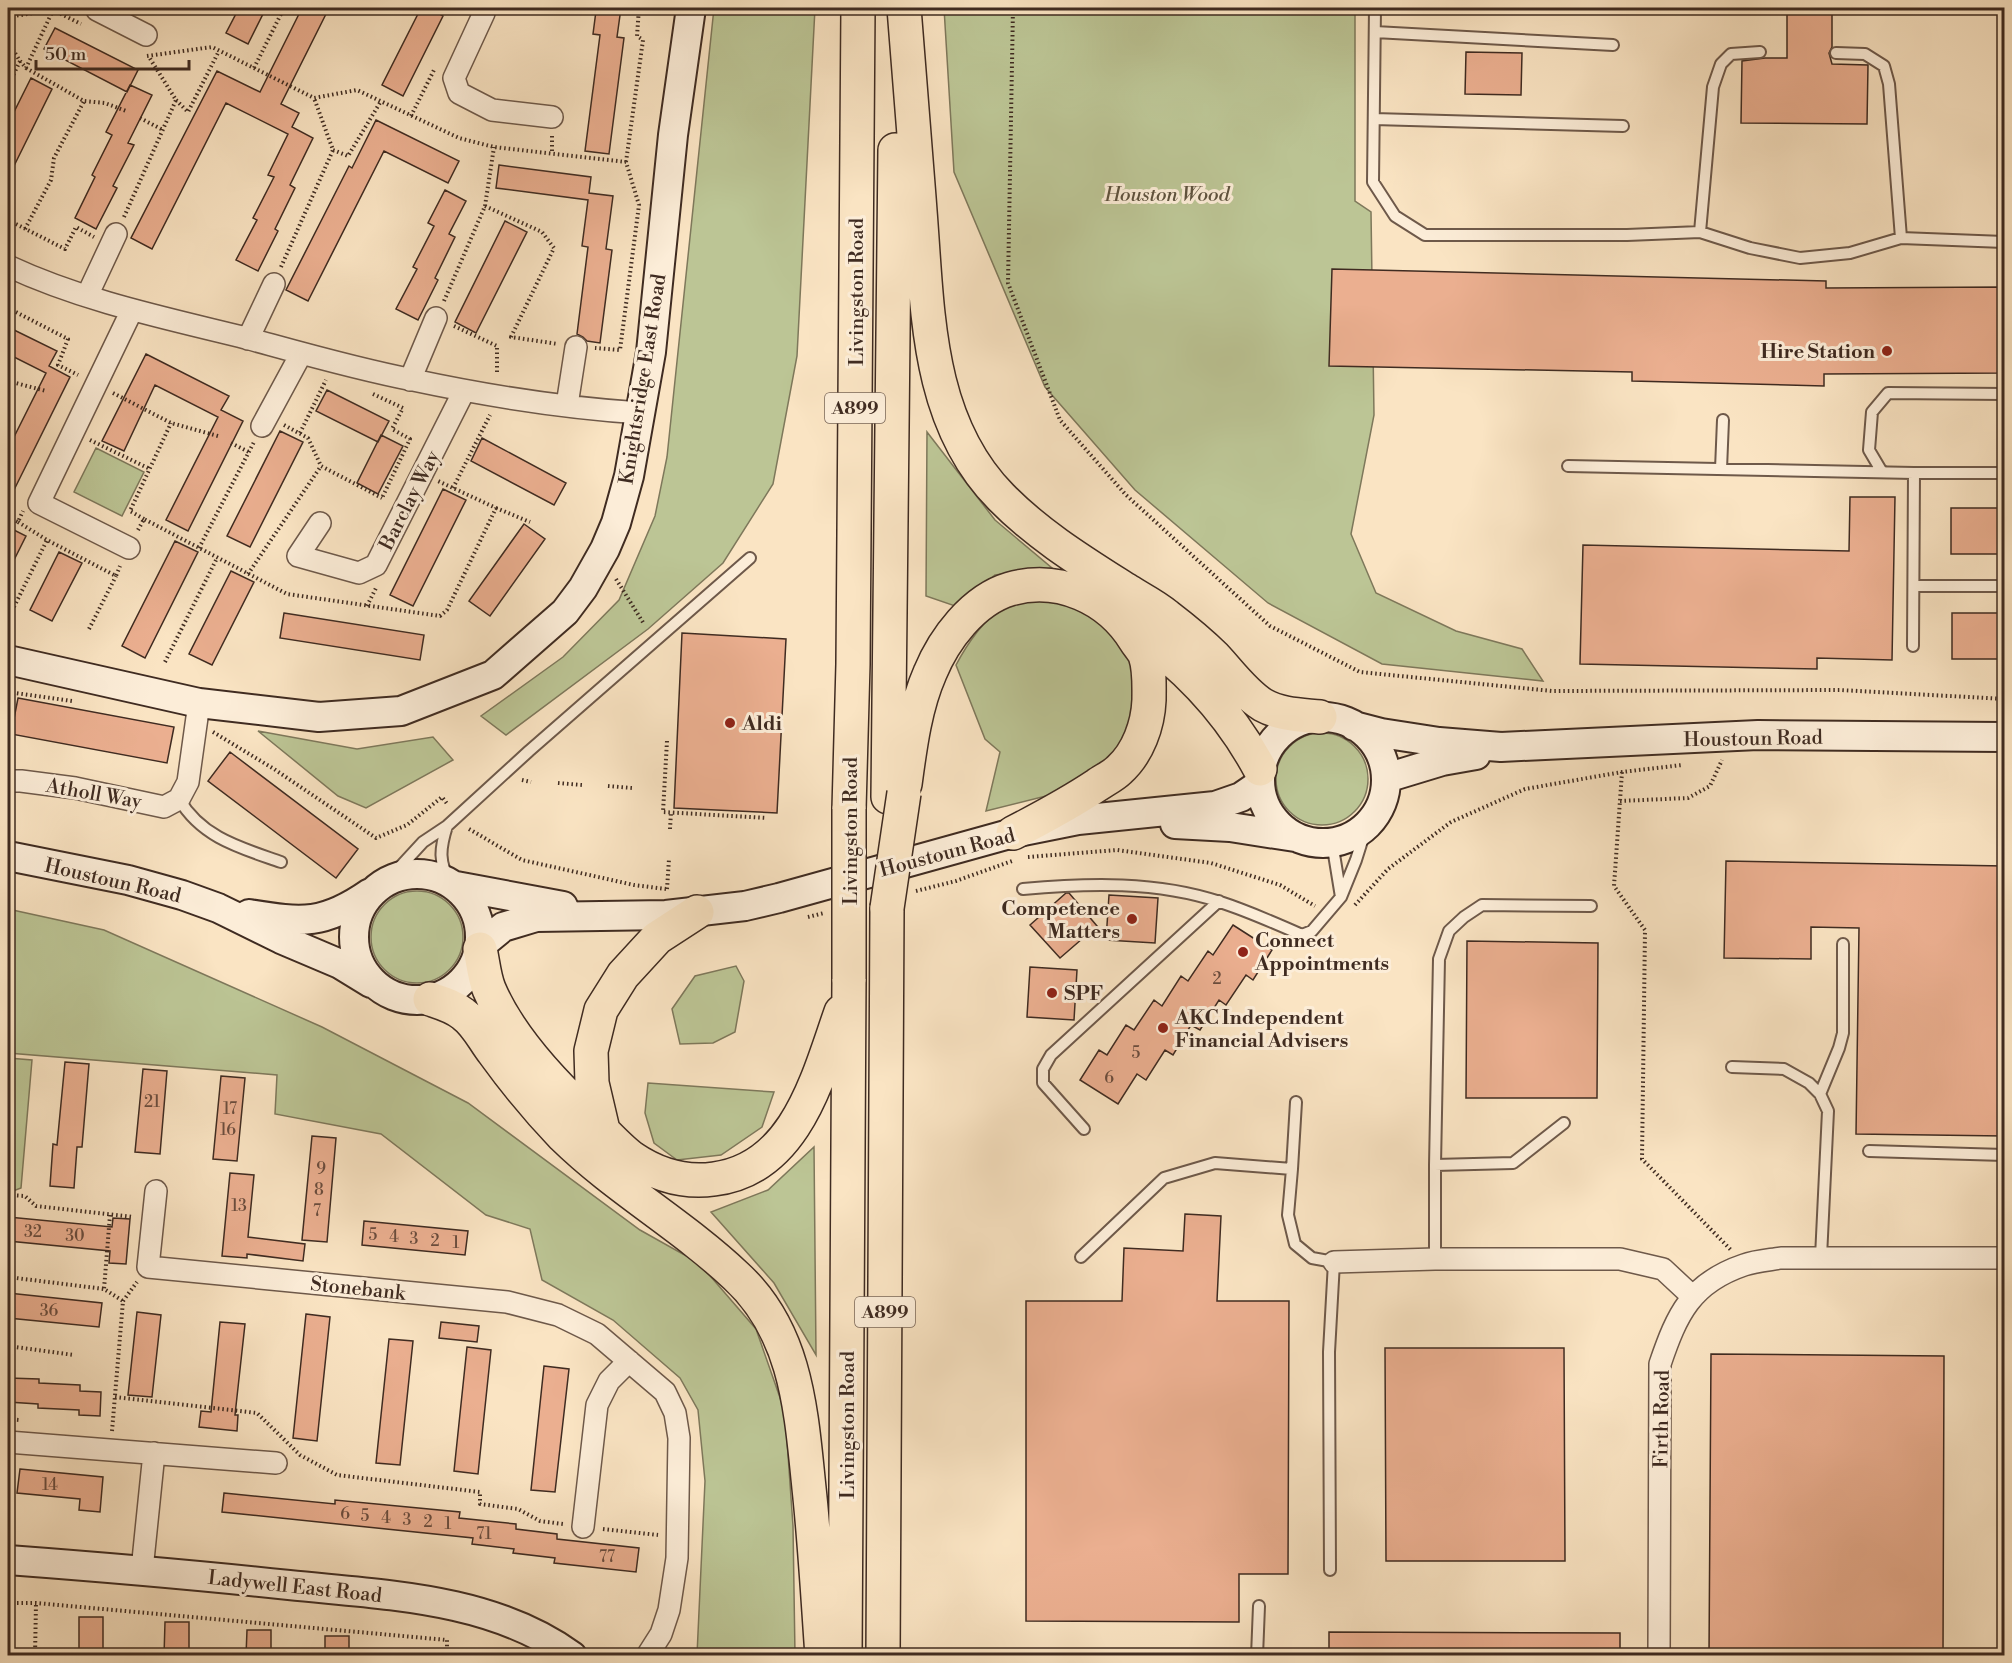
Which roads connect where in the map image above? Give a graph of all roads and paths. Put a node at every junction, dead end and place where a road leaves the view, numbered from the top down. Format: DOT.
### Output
graph roads {
  1 [pos="284,8"];
  2 [pos="484,8"];
  3 [pos="639,8"];
  4 [pos="691,8"];
  5 [pos="858,8"];
  6 [pos="895,8"];
  7 [pos="904,8"];
  8 [pos="1013,8"];
  9 [pos="1375,8"];
  10 [pos="53,9"];
  11 [pos="93,13"];
  12 [pos="8,17"];
  13 [pos="1375,32"];
  14 [pos="8,42"];
  15 [pos="142,44"];
  16 [pos="1613,45"];
  17 [pos="219,51"];
  18 [pos="1761,52"];
  19 [pos="1836,53"];
  20 [pos="149,57"];
  21 [pos="20,61"];
  22 [pos="26,68"];
  23 [pos="254,68"];
  24 [pos="8,86"];
  25 [pos="314,98"];
  26 [pos="176,100"];
  27 [pos="84,101"];
  28 [pos="381,101"];
  29 [pos="126,111"];
  30 [pos="552,117"];
  31 [pos="140,118"];
  32 [pos="1374,119"];
  33 [pos="1623,126"];
  34 [pos="163,130"];
  35 [pos="494,147"];
  36 [pos="333,150"];
  37 [pos="626,162"];
  38 [pos="485,207"];
  39 [pos="8,220"];
  40 [pos="26,229"];
  41 [pos="1700,232"];
  42 [pos="116,234"];
  43 [pos="1901,238"];
  44 [pos="2004,242"];
  45 [pos="8,266"];
  46 [pos="274,284"];
  47 [pos="87,296"];
  48 [pos="8,308"];
  49 [pos="132,310"];
  50 [pos="436,318"];
  51 [pos="248,339"];
  52 [pos="576,347"];
  53 [pos="301,354"];
  54 [pos="334,362"];
  55 [pos="410,380"];
  56 [pos="9,382"];
  57 [pos="96,384"];
  58 [pos="8,389"];
  59 [pos="46,391"];
  60 [pos="464,391"];
  61 [pos="371,393"];
  62 [pos="2004,394"];
  63 [pos="497,396"];
  64 [pos="567,405"];
  65 [pos="641,414"];
  66 [pos="1723,420"];
  67 [pos="265,421"];
  68 [pos="171,423"];
  69 [pos="73,432"];
  70 [pos="300,433"];
  71 [pos="218,436"];
  72 [pos="231,443"];
  73 [pos="249,452"];
  74 [pos="321,466"];
  75 [pos="1568,466"];
  76 [pos="150,469"];
  77 [pos="1721,469"];
  78 [pos="1882,472"];
  79 [pos="1914,473"];
  80 [pos="2004,473"];
  81 [pos="382,498"];
  82 [pos="27,502"];
  83 [pos="496,508"];
  84 [pos="404,509"];
  85 [pos="8,517"];
  86 [pos="144,519"];
  87 [pos="18,522"];
  88 [pos="530,522"];
  89 [pos="320,523"];
  90 [pos="47,540"];
  91 [pos="199,548"];
  92 [pos="129,549"];
  93 [pos="750,558"];
  94 [pos="248,574"];
  95 [pos="116,576"];
  96 [pos="610,576"];
  97 [pos="1915,586"];
  98 [pos="2004,586"];
  99 [pos="644,624"];
  100 [pos="1126,625"];
  101 [pos="89,629"];
  102 [pos="1913,646"];
  103 [pos="8,660"];
  104 [pos="165,662"];
  105 [pos="8,692"];
  106 [pos="2004,699"];
  107 [pos="77,702"];
  108 [pos="198,712"];
  109 [pos="1320,717"];
  110 [pos="1354,726"];
  111 [pos="2004,737"];
  112 [pos="667,741"];
  113 [pos="1501,747"];
  114 [pos="1712,761"];
  115 [pos="1689,764"];
  116 [pos="1622,772"];
  117 [pos="1260,776"];
  118 [pos="1386,778"];
  119 [pos="522,780"];
  120 [pos="8,781"];
  121 [pos="531,782"];
  122 [pos="558,783"];
  123 [pos="582,785"];
  124 [pos="608,786"];
  125 [pos="632,788"];
  126 [pos="896,795"];
  127 [pos="179,800"];
  128 [pos="1620,801"];
  129 [pos="448,804"];
  130 [pos="671,812"];
  131 [pos="1121,816"];
  132 [pos="767,818"];
  133 [pos="1367,825"];
  134 [pos="447,826"];
  135 [pos="469,829"];
  136 [pos="670,829"];
  137 [pos="1013,833"];
  138 [pos="1295,837"];
  139 [pos="1332,842"];
  140 [pos="8,856"];
  141 [pos="669,860"];
  142 [pos="281,862"];
  143 [pos="454,884"];
  144 [pos="381,885"];
  145 [pos="667,889"];
  146 [pos="1023,889"];
  147 [pos="1341,897"];
  148 [pos="899,900"];
  149 [pos="686,901"];
  150 [pos="1219,901"];
  151 [pos="1591,906"];
  152 [pos="218,908"];
  153 [pos="833,911"];
  154 [pos="1327,913"];
  155 [pos="596,914"];
  156 [pos="799,920"];
  157 [pos="1843,944"];
  158 [pos="480,947"];
  159 [pos="850,984"];
  160 [pos="381,988"];
  161 [pos="430,999"];
  162 [pos="1732,1067"];
  163 [pos="1820,1094"];
  164 [pos="1296,1102"];
  165 [pos="1564,1123"];
  166 [pos="1084,1129"];
  167 [pos="603,1130"];
  168 [pos="1869,1151"];
  169 [pos="2004,1155"];
  170 [pos="1435,1165"];
  171 [pos="1292,1169"];
  172 [pos="156,1191"];
  173 [pos="8,1195"];
  174 [pos="110,1215"];
  175 [pos="152,1219"];
  176 [pos="1081,1257"];
  177 [pos="1821,1257"];
  178 [pos="2004,1258"];
  179 [pos="1435,1259"];
  180 [pos="1334,1262"];
  181 [pos="1745,1264"];
  182 [pos="148,1267"];
  183 [pos="8,1277"];
  184 [pos="104,1289"];
  185 [pos="1692,1296"];
  186 [pos="123,1301"];
  187 [pos="8,1346"];
  188 [pos="74,1355"];
  189 [pos="629,1360"];
  190 [pos="115,1397"];
  191 [pos="8,1419"];
  192 [pos="31,1422"];
  193 [pos="112,1432"];
  194 [pos="8,1442"];
  195 [pos="154,1453"];
  196 [pos="276,1462"];
  197 [pos="582,1527"];
  198 [pos="678,1538"];
  199 [pos="8,1560"];
  200 [pos="142,1570"];
  201 [pos="1330,1570"];
  202 [pos="8,1603"];
  203 [pos="36,1604"];
  204 [pos="1259,1606"];
  205 [pos="35,1656"];
  206 [pos="447,1656"];
  207 [pos="572,1656"];
  208 [pos="647,1656"];
  209 [pos="822,1656"];
  210 [pos="845,1656"];
  211 [pos="883,1656"];
  212 [pos="1257,1656"];
  213 [pos="1659,1656"];
  1 -- 23 [label="path"];
  2 -- 30 [label="street"];
  3 -- 37 [label="path"];
  4 -- 65 [label="street, Knightsridge East Road"];
  5 -- 159 [label="main road, Livingston Road / A899, bridge"];
  6 -- 126 [label="main road, Livingston Road / A899"];
  7 -- 109 [label="main road"];
  8 -- 106 [label="path"];
  9 -- 13 [label="lane"];
  10 -- 11 [label="path"];
  10 -- 12 [label="path"];
  10 -- 22 [label="path"];
  11 -- 15 [label="street"];
  13 -- 16 [label="lane"];
  13 -- 32 [label="lane"];
  14 -- 21 [label="path"];
  15 -- 20 [label="path"];
  17 -- 20 [label="path"];
  17 -- 23 [label="path"];
  17 -- 26 [label="path"];
  18 -- 41 [label="lane"];
  19 -- 43 [label="lane"];
  20 -- 26 [label="path"];
  21 -- 22 [label="path"];
  21 -- 24 [label="path"];
  22 -- 27 [label="path"];
  23 -- 25 [label="path"];
  25 -- 28 [label="path"];
  25 -- 36 [label="path"];
  26 -- 34 [label="path"];
  27 -- 29 [label="path"];
  27 -- 40 [label="path"];
  28 -- 35 [label="path"];
  28 -- 36 [label="path"];
  31 -- 34 [label="path"];
  32 -- 33 [label="lane"];
  32 -- 41 [label="lane"];
  34 -- 42 [label="path"];
  35 -- 37 [label="path"];
  35 -- 38 [label="path"];
  36 -- 46 [label="path"];
  37 -- 52 [label="path"];
  38 -- 50 [label="path"];
  38 -- 52 [label="path"];
  39 -- 40 [label="path"];
  40 -- 42 [label="path"];
  41 -- 43 [label="lane"];
  42 -- 47 [label="street"];
  43 -- 44 [label="lane"];
  45 -- 47 [label="street"];
  46 -- 51 [label="street"];
  47 -- 49 [label="street"];
  48 -- 57 [label="path"];
  49 -- 51 [label="street"];
  49 -- 57 [label="street"];
  50 -- 55 [label="street"];
  50 -- 63 [label="path"];
  51 -- 53 [label="street"];
  52 -- 64 [label="street"];
  53 -- 54 [label="street"];
  53 -- 67 [label="street"];
  54 -- 55 [label="street"];
  54 -- 70 [label="path"];
  55 -- 60 [label="street"];
  56 -- 58 [label="path"];
  56 -- 59 [label="path"];
  57 -- 68 [label="path"];
  57 -- 69 [label="street"];
  60 -- 63 [label="street"];
  60 -- 84 [label="street, Barclay Way"];
  61 -- 81 [label="path"];
  62 -- 78 [label="lane"];
  63 -- 64 [label="street"];
  63 -- 83 [label="path"];
  64 -- 65 [label="street"];
  65 -- 108 [label="street, Knightsridge East Road"];
  66 -- 77 [label="lane"];
  67 -- 70 [label="path"];
  67 -- 73 [label="path"];
  68 -- 71 [label="path"];
  68 -- 76 [label="path"];
  69 -- 76 [label="path"];
  69 -- 92 [label="street"];
  70 -- 74 [label="path"];
  72 -- 73 [label="path"];
  73 -- 91 [label="path"];
  74 -- 81 [label="path"];
  74 -- 94 [label="path"];
  75 -- 77 [label="lane"];
  76 -- 86 [label="path"];
  77 -- 78 [label="lane"];
  78 -- 79 [label="lane"];
  79 -- 80 [label="lane"];
  79 -- 97 [label="lane"];
  81 -- 84 [label="path"];
  82 -- 87 [label="path"];
  83 -- 88 [label="path"];
  83 -- 94 [label="path"];
  84 -- 89 [label="street, Barclay Way"];
  85 -- 87 [label="path"];
  87 -- 90 [label="path"];
  93 -- 134 [label="lane"];
  94 -- 104 [label="path"];
  95 -- 101 [label="path"];
  96 -- 99 [label="path"];
  97 -- 98 [label="lane"];
  97 -- 102 [label="lane"];
  100 -- 117 [label="main road"];
  100 -- 126 [label="main road"];
  100 -- 137 [label="main road"];
  103 -- 108 [label="street, Knightsridge East Road"];
  105 -- 107 [label="path"];
  108 -- 127 [label="street"];
  108 -- 129 [label="path"];
  109 -- 110 [label="street"];
  109 -- 117 [label="street"];
  110 -- 113 [label="street, Houstoun Road"];
  110 -- 118 [label="street"];
  111 -- 113 [label="street, Houstoun Road"];
  112 -- 130 [label="path"];
  113 -- 118 [label="street, Houstoun Road"];
  114 -- 128 [label="path"];
  115 -- 116 [label="path"];
  116 -- 128 [label="path"];
  116 -- 154 [label="path"];
  117 -- 131 [label="street, Houstoun Road"];
  117 -- 138 [label="street"];
  118 -- 133 [label="street"];
  119 -- 121 [label="path"];
  120 -- 127 [label="street, Atholl Way"];
  122 -- 123 [label="path"];
  124 -- 125 [label="path"];
  126 -- 148 [label="main road, Livingston Road, bridge"];
  127 -- 142 [label="lane"];
  128 -- 181 [label="path"];
  130 -- 132 [label="path"];
  130 -- 136 [label="path"];
  131 -- 137 [label="street, Houstoun Road"];
  131 -- 138 [label="street, Houstoun Road"];
  133 -- 139 [label="street"];
  133 -- 147 [label="lane"];
  134 -- 143 [label="lane"];
  134 -- 144 [label="lane"];
  135 -- 145 [label="path"];
  137 -- 149 [label="street, Houstoun Road"];
  138 -- 139 [label="street"];
  139 -- 147 [label="lane"];
  140 -- 152 [label="street, Houstoun Road"];
  141 -- 145 [label="path"];
  143 -- 144 [label="street"];
  143 -- 155 [label="street, Houstoun Road"];
  143 -- 158 [label="street"];
  144 -- 152 [label="street, Houstoun Road"];
  144 -- 160 [label="street"];
  145 -- 149 [label="path"];
  146 -- 150 [label="lane"];
  147 -- 154 [label="lane"];
  148 -- 154 [label="path"];
  148 -- 211 [label="main road, Livingston Road / A899"];
  149 -- 155 [label="street, Houstoun Road"];
  149 -- 167 [label="main road"];
  150 -- 154 [label="lane"];
  150 -- 166 [label="lane"];
  151 -- 170 [label="lane"];
  152 -- 160 [label="street, Houstoun Road"];
  153 -- 156 [label="path"];
  155 -- 158 [label="street, Houstoun Road"];
  157 -- 163 [label="lane"];
  158 -- 161 [label="street"];
  158 -- 167 [label="main road"];
  159 -- 167 [label="main road"];
  159 -- 210 [label="main road, Livingston Road / A899"];
  160 -- 161 [label="street"];
  161 -- 209 [label="main road"];
  162 -- 163 [label="lane"];
  163 -- 177 [label="lane"];
  164 -- 171 [label="lane"];
  165 -- 170 [label="lane"];
  168 -- 169 [label="lane"];
  170 -- 179 [label="lane"];
  171 -- 176 [label="lane"];
  171 -- 180 [label="lane"];
  172 -- 175 [label="street"];
  173 -- 174 [label="path"];
  174 -- 175 [label="path"];
  174 -- 184 [label="path"];
  175 -- 182 [label="street"];
  177 -- 178 [label="street, Firth Road"];
  177 -- 181 [label="street, Firth Road"];
  179 -- 180 [label="street"];
  179 -- 185 [label="street"];
  180 -- 201 [label="lane"];
  181 -- 185 [label="street, Firth Road"];
  182 -- 186 [label="path"];
  182 -- 189 [label="street, Stonebank"];
  183 -- 184 [label="path"];
  184 -- 186 [label="path"];
  185 -- 213 [label="street, Firth Road"];
  186 -- 190 [label="path"];
  187 -- 188 [label="path"];
  189 -- 197 [label="street"];
  189 -- 198 [label="street, Stonebank"];
  190 -- 193 [label="path"];
  190 -- 197 [label="path"];
  191 -- 192 [label="path"];
  194 -- 195 [label="street"];
  195 -- 196 [label="street"];
  195 -- 200 [label="street"];
  197 -- 198 [label="path"];
  198 -- 208 [label="street, Stonebank"];
  199 -- 200 [label="street, Ladywell East Road"];
  200 -- 207 [label="street, Ladywell East Road"];
  202 -- 203 [label="path"];
  203 -- 205 [label="path"];
  203 -- 206 [label="path"];
  204 -- 212 [label="lane"];
}
